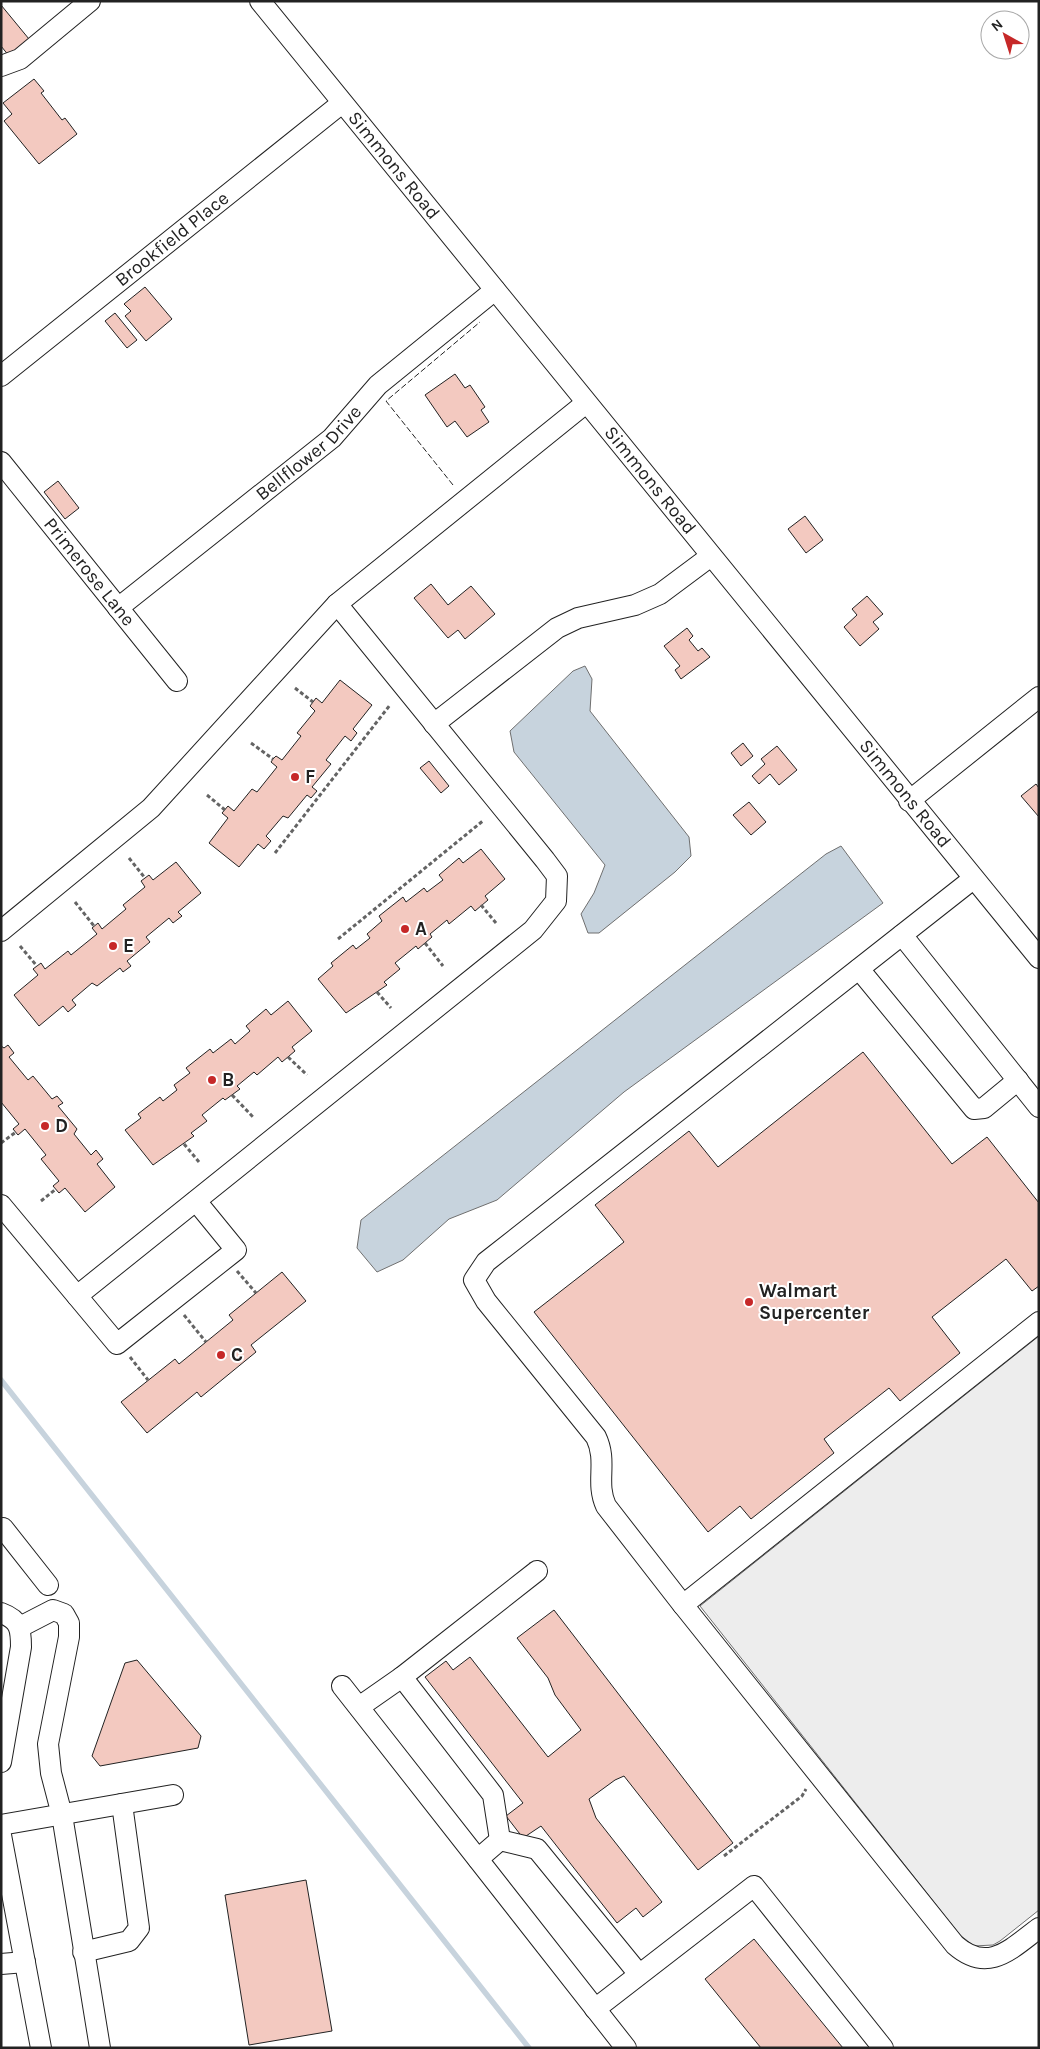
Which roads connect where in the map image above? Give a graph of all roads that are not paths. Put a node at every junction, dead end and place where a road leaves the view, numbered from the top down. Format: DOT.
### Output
graph roads {
  1 [pos="90,1"];
  2 [pos="260,1"];
  3 [pos="1,66"];
  4 [pos="342,103"];
  5 [pos="494,290"];
  6 [pos="1,376"];
  7 [pos="586,403"];
  8 [pos="1,462"];
  9 [pos="711,556"];
  10 [pos="337,604"];
  11 [pos="118,608"];
  12 [pos="177,682"];
  13 [pos="1039,697"];
  14 [pos="434,724"];
  15 [pos="909,801"];
  16 [pos="973,879"];
  17 [pos="1,931"];
  18 [pos="902,935"];
  19 [pos="1039,958"];
  20 [pos="858,969"];
  21 [pos="1018,1080"];
  22 [pos="1039,1107"];
  23 [pos="196,1201"];
  24 [pos="1,1205"];
  25 [pos="78,1296"];
  26 [pos="1039,1322"];
  27 [pos="1,1530"];
  28 [pos="537,1570"];
  29 [pos="48,1585"];
  30 [pos="683,1605"];
  31 [pos="1,1613"];
  32 [pos="20,1627"];
  33 [pos="402,1677"];
  34 [pos="342,1686"];
  35 [pos="359,1707"];
  36 [pos="1,1762"];
  37 [pos="173,1795"];
  38 [pos="122,1804"];
  39 [pos="62,1814"];
  40 [pos="1,1825"];
  41 [pos="1,1835"];
  42 [pos="500,1840"];
  43 [pos="478,1859"];
  44 [pos="1039,1928"];
  45 [pos="84,1952"];
  46 [pos="25,1962"];
  47 [pos="1,1964"];
  48 [pos="638,1973"];
  49 [pos="595,2009"];
  50 [pos="41,2048"];
  51 [pos="100,2048"];
  52 [pos="626,2048"];
  53 [pos="883,2048"];
  1 -- 3 [label="street"];
  2 -- 4 [label="street, Simmons Road"];
  4 -- 5 [label="street, Simmons Road"];
  4 -- 6 [label="street, Brookfield Place"];
  5 -- 7 [label="street, Simmons Road"];
  5 -- 11 [label="street, Bellflower Drive"];
  7 -- 9 [label="street, Simmons Road"];
  7 -- 10 [label="street"];
  8 -- 11 [label="street, Primerose Lane"];
  9 -- 14 [label="street"];
  9 -- 15 [label="street, Simmons Road"];
  10 -- 14 [label="street"];
  10 -- 17 [label="street"];
  11 -- 12 [label="street, Primerose Lane"];
  13 -- 15 [label="street"];
  14 -- 23 [label="street"];
  15 -- 16 [label="street, Simmons Road"];
  16 -- 18 [label="street"];
  16 -- 19 [label="street, Simmons Road"];
  18 -- 20 [label="street"];
  18 -- 21 [label="street"];
  20 -- 21 [label="street"];
  20 -- 30 [label="street"];
  21 -- 22 [label="street"];
  23 -- 25 [label="street"];
  23 -- 25 [label="street"];
  24 -- 25 [label="street"];
  26 -- 30 [label="street"];
  27 -- 29 [label="street"];
  28 -- 33 [label="street"];
  30 -- 44 [label="street"];
  31 -- 32 [label="street"];
  32 -- 36 [label="street"];
  32 -- 39 [label="street"];
  33 -- 35 [label="street"];
  33 -- 42 [label="street"];
  34 -- 35 [label="street"];
  35 -- 43 [label="street"];
  37 -- 38 [label="street"];
  38 -- 39 [label="street"];
  38 -- 45 [label="street"];
  39 -- 40 [label="street"];
  39 -- 45 [label="street"];
  41 -- 46 [label="street"];
  42 -- 43 [label="street"];
  42 -- 48 [label="street"];
  43 -- 49 [label="street"];
  45 -- 51 [label="street"];
  46 -- 47 [label="street"];
  46 -- 50 [label="street"];
  48 -- 49 [label="street"];
  48 -- 53 [label="street"];
  49 -- 52 [label="street"];
}
